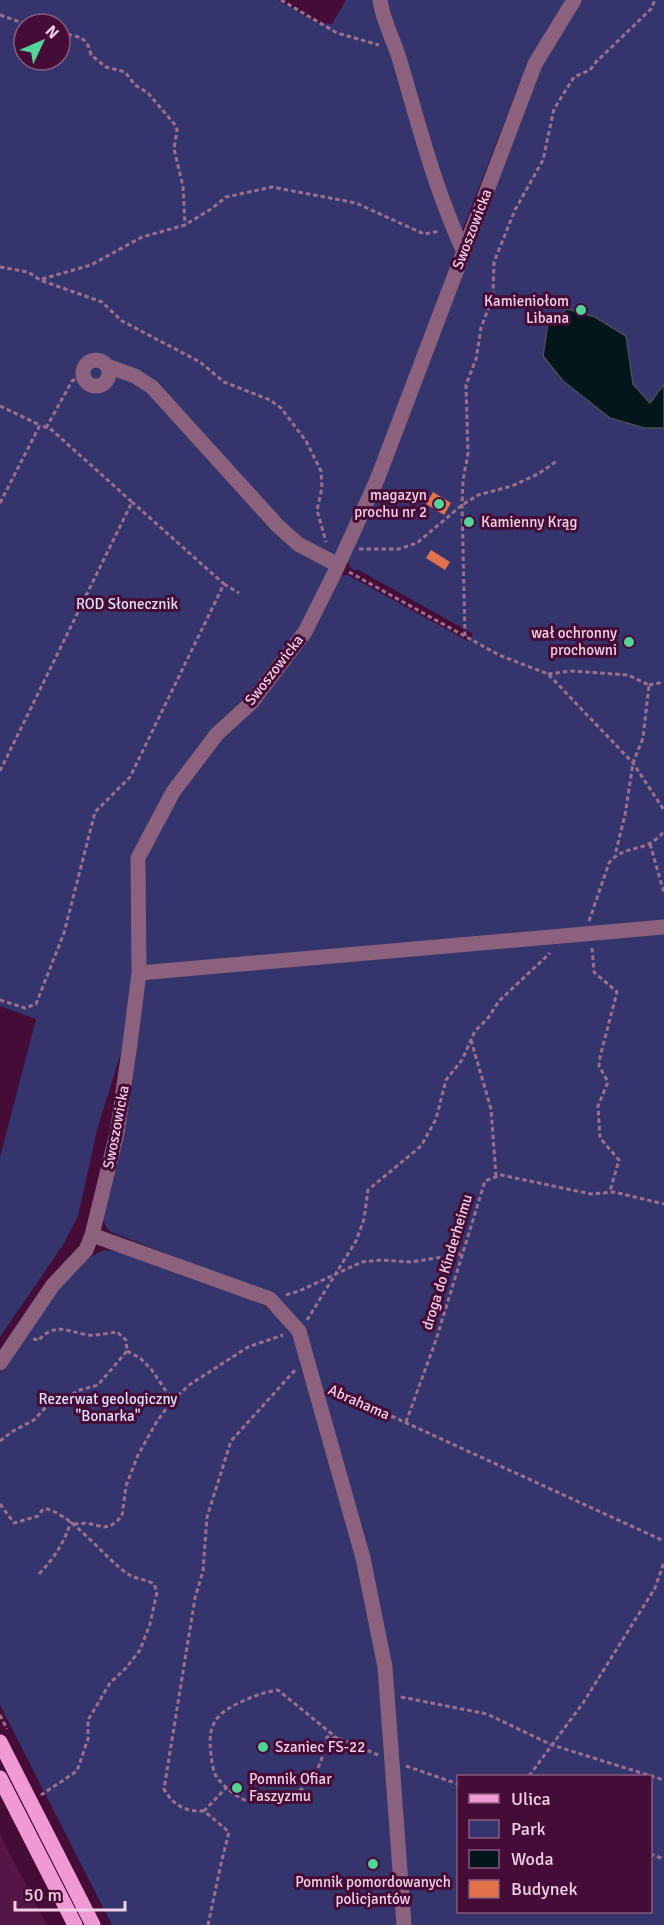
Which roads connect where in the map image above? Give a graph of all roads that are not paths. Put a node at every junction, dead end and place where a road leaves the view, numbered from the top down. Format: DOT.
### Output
graph roads {
  1 [pos="380,0"];
  2 [pos="574,0"];
  3 [pos="463,250"];
  4 [pos="83,375"];
  5 [pos="338,566"];
  6 [pos="664,927"];
  7 [pos="139,973"];
  8 [pos="92,1235"];
  9 [pos="0,1363"];
  10 [pos="0,1742"];
  11 [pos="0,1778"];
  12 [pos="75,1925"];
  13 [pos="93,1925"];
  14 [pos="404,1925"];
  1 -- 3 [label="street"];
  2 -- 3 [label="street, Swoszowicka"];
  3 -- 5 [label="street, Swoszowicka"];
  4 -- 5 [label="street"];
  5 -- 7 [label="street, Swoszowicka"];
  6 -- 7 [label="street"];
  7 -- 8 [label="street, Swoszowicka"];
  8 -- 9 [label="street, Swoszowicka"];
  8 -- 14 [label="street, Abrahama"];
  10 -- 13 [label="main road"];
  11 -- 12 [label="main road"];
}
